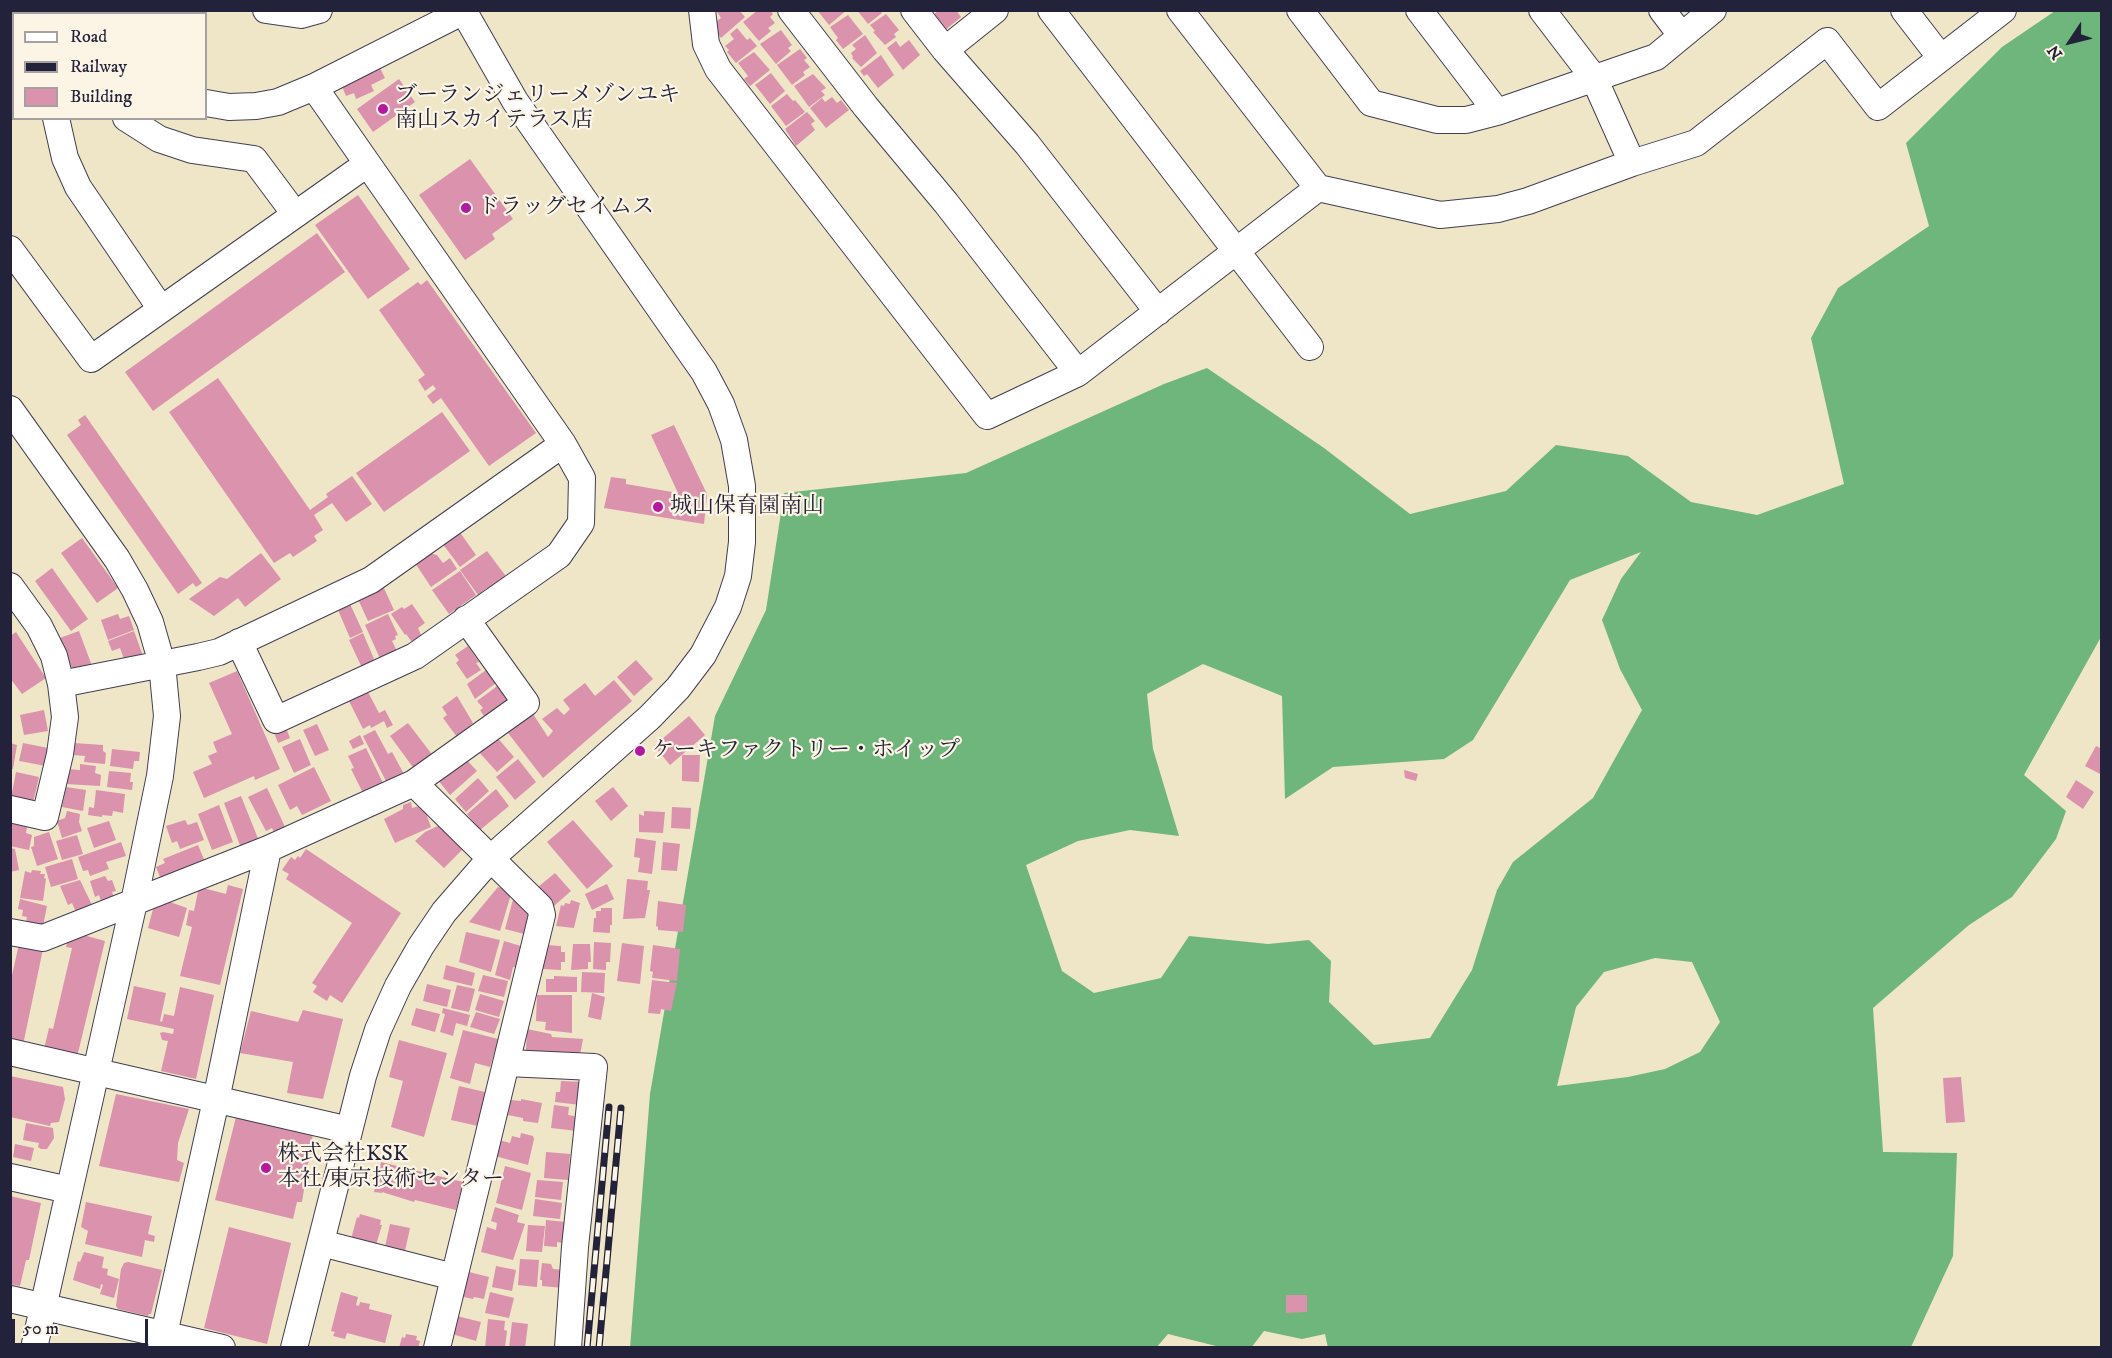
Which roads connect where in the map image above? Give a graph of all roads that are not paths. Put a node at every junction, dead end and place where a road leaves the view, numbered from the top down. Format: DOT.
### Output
graph roads {
  1 [pos="266,10"];
  2 [pos="702,10"];
  3 [pos="791,10"];
  4 [pos="914,10"];
  5 [pos="994,10"];
  6 [pos="1051,10"];
  7 [pos="1180,10"];
  8 [pos="1300,10"];
  9 [pos="1419,10"];
  10 [pos="1542,10"];
  11 [pos="1662,10"];
  12 [pos="1713,10"];
  13 [pos="1904,10"];
  14 [pos="2003,10"];
  15 [pos="464,11"];
  16 [pos="313,12"];
  17 [pos="1681,35"];
  18 [pos="945,50"];
  19 [pos="1941,58"];
  20 [pos="1594,78"];
  21 [pos="314,87"];
  22 [pos="207,103"];
  23 [pos="1497,112"];
  24 [pos="56,120"];
  25 [pos="129,120"];
  26 [pos="1632,163"];
  27 [pos="367,164"];
  28 [pos="1318,188"];
  29 [pos="295,214"];
  30 [pos="10,249"];
  31 [pos="1237,251"];
  32 [pos="161,309"];
  33 [pos="1158,312"];
  34 [pos="1310,347"];
  35 [pos="1078,373"];
  36 [pos="10,409"];
  37 [pos="563,444"];
  38 [pos="10,586"];
  39 [pos="466,619"];
  40 [pos="239,642"];
  41 [pos="162,664"];
  42 [pos="61,684"];
  43 [pos="414,783"];
  44 [pos="10,809"];
  45 [pos="268,849"];
  46 [pos="490,859"];
  47 [pos="134,902"];
  48 [pos="10,932"];
  49 [pos="10,1052"];
  50 [pos="507,1064"];
  51 [pos="96,1071"];
  52 [pos="216,1100"];
  53 [pos="349,1130"];
  54 [pos="10,1177"];
  55 [pos="69,1190"];
  56 [pos="321,1243"];
  57 [pos="454,1276"];
  58 [pos="10,1299"];
  59 [pos="44,1306"];
  60 [pos="163,1341"];
  61 [pos="34,1347"];
  62 [pos="222,1347"];
  63 [pos="294,1347"];
  64 [pos="437,1347"];
  65 [pos="568,1347"];
  1 -- 16 [label="street"];
  2 -- 35 [label="street"];
  3 -- 35 [label="street"];
  4 -- 18 [label="street"];
  5 -- 18 [label="street"];
  6 -- 31 [label="street"];
  7 -- 28 [label="street"];
  8 -- 23 [label="street"];
  9 -- 23 [label="street"];
  10 -- 20 [label="street"];
  11 -- 17 [label="street"];
  12 -- 17 [label="street"];
  13 -- 19 [label="street"];
  14 -- 19 [label="street"];
  15 -- 21 [label="street"];
  15 -- 46 [label="street"];
  17 -- 20 [label="street"];
  18 -- 33 [label="street"];
  19 -- 26 [label="street"];
  20 -- 23 [label="street"];
  20 -- 26 [label="street"];
  21 -- 22 [label="street"];
  21 -- 27 [label="street"];
  24 -- 32 [label="street"];
  25 -- 29 [label="street"];
  26 -- 28 [label="street"];
  27 -- 29 [label="street"];
  27 -- 37 [label="street"];
  28 -- 31 [label="street"];
  29 -- 32 [label="street"];
  30 -- 32 [label="street"];
  31 -- 33 [label="street"];
  31 -- 34 [label="street"];
  33 -- 35 [label="street"];
  36 -- 41 [label="street"];
  37 -- 39 [label="street"];
  37 -- 40 [label="street"];
  38 -- 42 [label="street"];
  39 -- 40 [label="street"];
  39 -- 43 [label="street"];
  40 -- 41 [label="street"];
  41 -- 42 [label="street"];
  41 -- 47 [label="street"];
  42 -- 44 [label="street"];
  43 -- 45 [label="street"];
  43 -- 46 [label="street"];
  45 -- 47 [label="street"];
  45 -- 52 [label="street"];
  46 -- 50 [label="street"];
  46 -- 53 [label="street"];
  47 -- 48 [label="street"];
  47 -- 51 [label="street"];
  49 -- 51 [label="street"];
  50 -- 57 [label="street"];
  50 -- 65 [label="street"];
  51 -- 52 [label="street"];
  51 -- 55 [label="street"];
  52 -- 53 [label="street"];
  52 -- 60 [label="street"];
  53 -- 56 [label="street"];
  54 -- 55 [label="street"];
  55 -- 59 [label="street"];
  56 -- 57 [label="street"];
  56 -- 63 [label="street"];
  57 -- 64 [label="street"];
  58 -- 59 [label="street"];
  59 -- 60 [label="street"];
  59 -- 61 [label="street"];
  60 -- 62 [label="street"];
}
